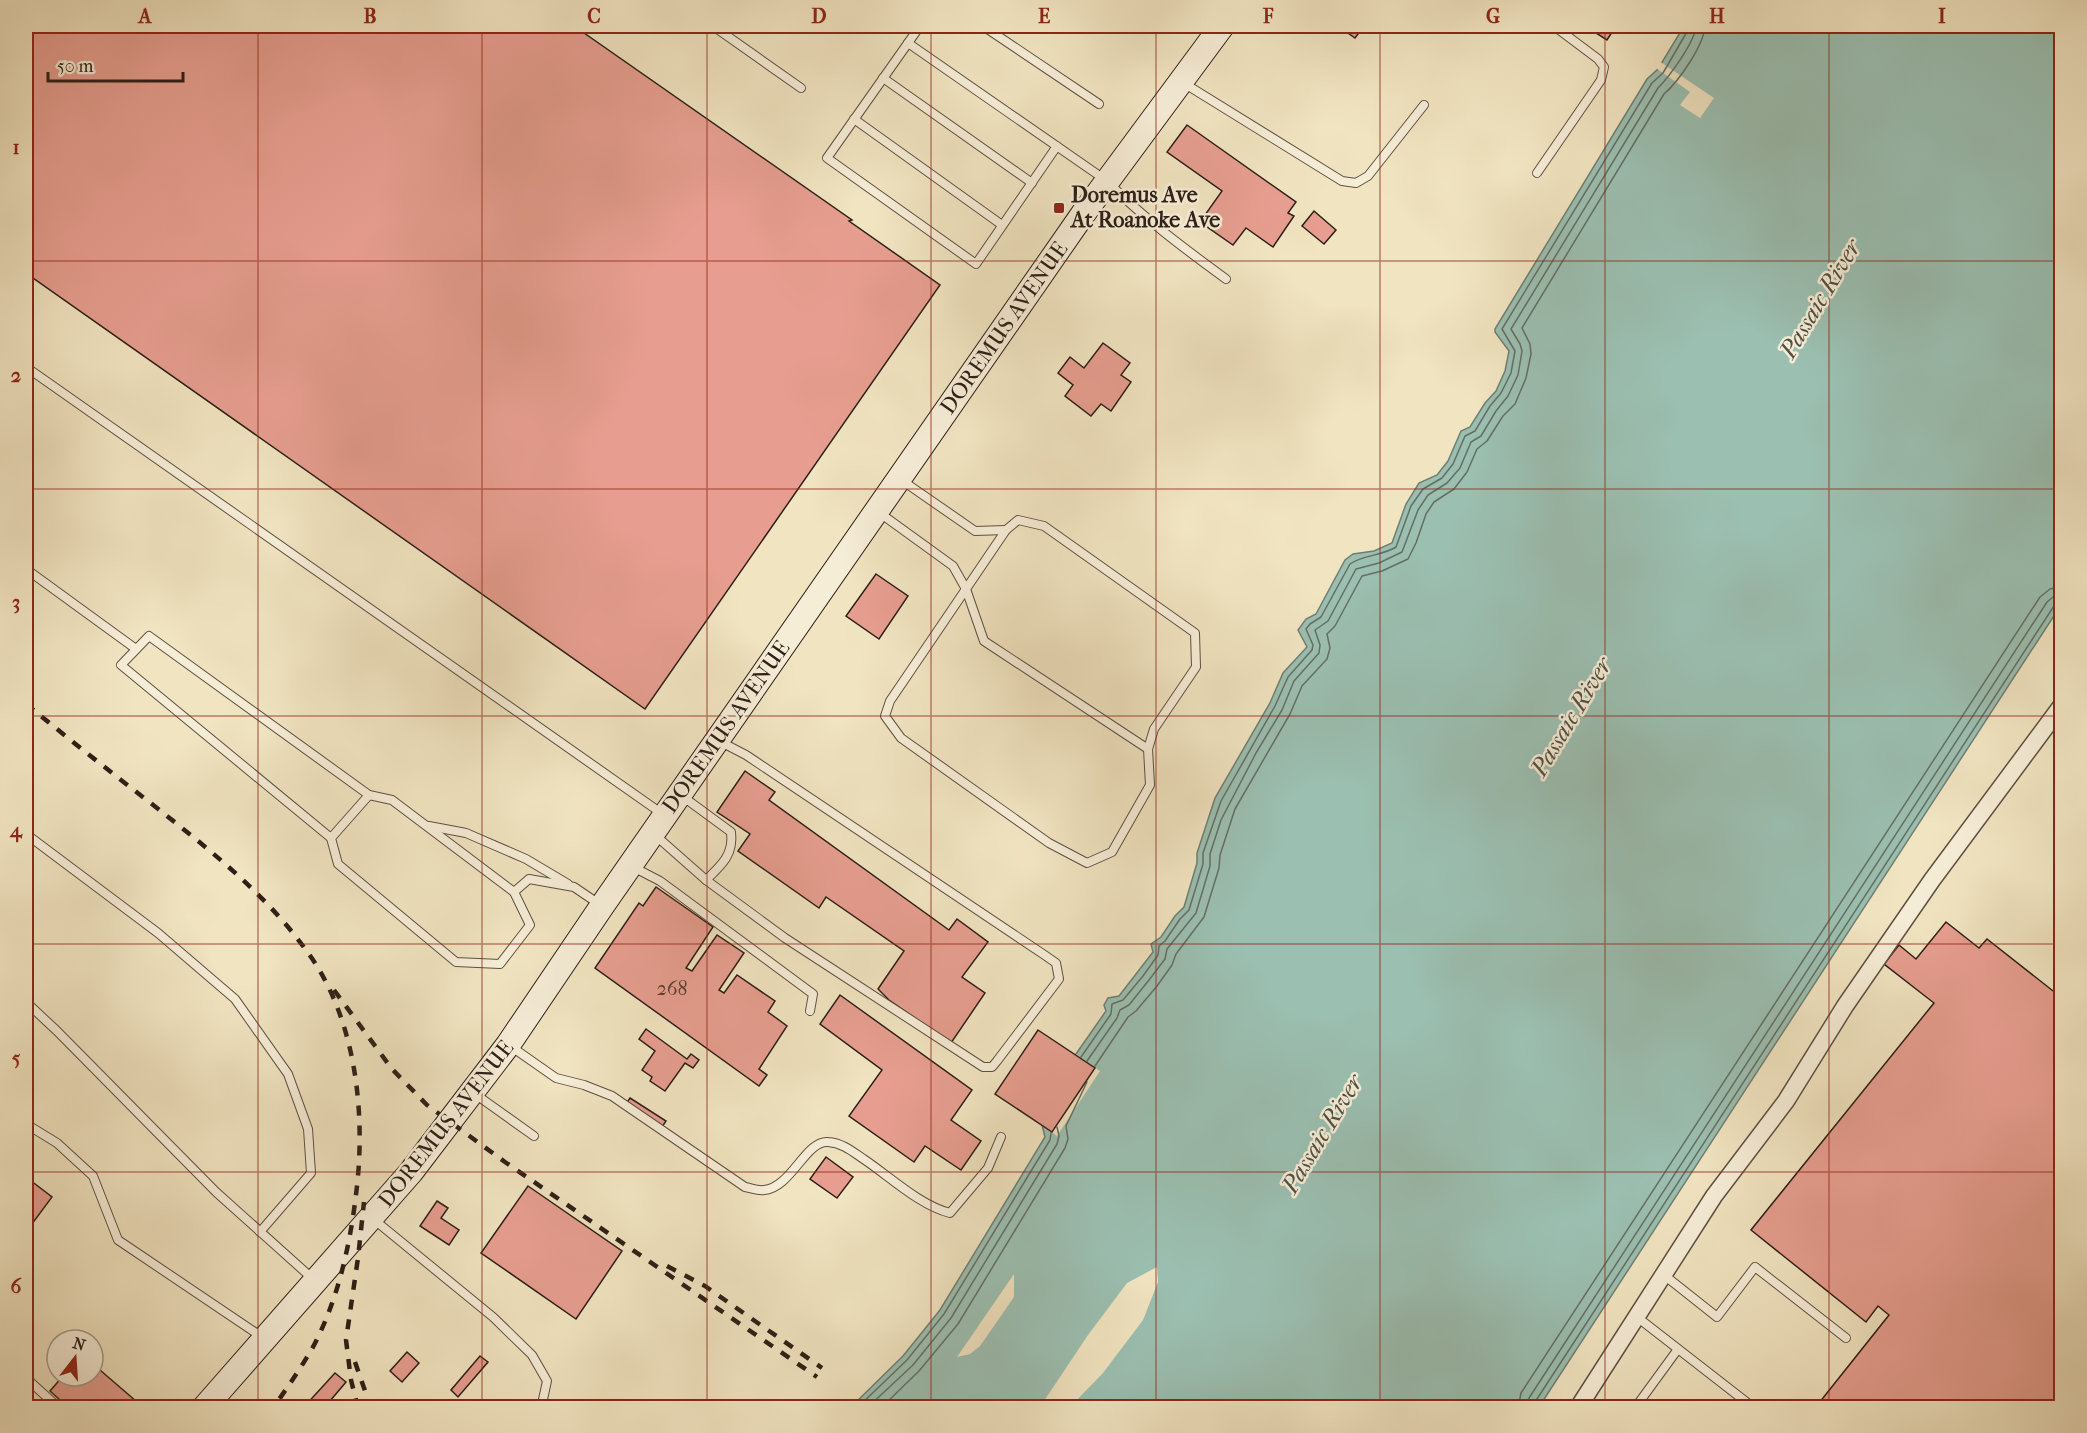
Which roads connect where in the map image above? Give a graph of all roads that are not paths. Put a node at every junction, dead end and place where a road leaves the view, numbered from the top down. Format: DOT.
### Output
graph roads {
  1 [pos="713,26"];
  2 [pos="920,26"];
  3 [pos="983,26"];
  4 [pos="1222,26"];
  5 [pos="1554,26"];
  6 [pos="908,43"];
  7 [pos="883,78"];
  8 [pos="1181,82"];
  9 [pos="801,88"];
  10 [pos="1099,104"];
  11 [pos="1424,105"];
  12 [pos="854,119"];
  13 [pos="1057,146"];
  14 [pos="1537,173"];
  15 [pos="1107,181"];
  16 [pos="1032,183"];
  17 [pos="1002,225"];
  18 [pos="1226,279"];
  19 [pos="26,367"];
  20 [pos="899,479"];
  21 [pos="877,511"];
  22 [pos="1006,530"];
  23 [pos="26,569"];
  24 [pos="966,589"];
  25 [pos="136,649"];
  26 [pos="2061,705"];
  27 [pos="717,740"];
  28 [pos="1148,749"];
  29 [pos="680,794"];
  30 [pos="369,795"];
  31 [pos="659,824"];
  32 [pos="425,826"];
  33 [pos="26,834"];
  34 [pos="331,838"];
  35 [pos="630,865"];
  36 [pos="706,880"];
  37 [pos="574,887"];
  38 [pos="514,892"];
  39 [pos="602,906"];
  40 [pos="26,1002"];
  41 [pos="810,1011"];
  42 [pos="508,1045"];
  43 [pos="472,1092"];
  44 [pos="26,1124"];
  45 [pos="534,1136"];
  46 [pos="1001,1137"];
  47 [pos="371,1218"];
  48 [pos="260,1232"];
  49 [pos="1664,1275"];
  50 [pos="316,1281"];
  51 [pos="1637,1317"];
  52 [pos="1846,1338"];
  53 [pos="265,1339"];
  54 [pos="1678,1349"];
  55 [pos="26,1378"];
  56 [pos="59,1407"];
  57 [pos="204,1407"];
  58 [pos="540,1407"];
  59 [pos="1578,1407"];
  60 [pos="1635,1407"];
  61 [pos="1754,1407"];
  1 -- 9 [label="lane"];
  2 -- 6 [label="lane"];
  3 -- 10 [label="lane"];
  4 -- 8 [label="main road, DOREMUS AVENUE"];
  5 -- 14 [label="lane"];
  6 -- 7 [label="lane"];
  6 -- 13 [label="lane"];
  7 -- 12 [label="lane"];
  7 -- 16 [label="lane"];
  8 -- 11 [label="lane"];
  8 -- 15 [label="main road, DOREMUS AVENUE"];
  12 -- 17 [label="lane"];
  12 -- 17 [label="lane"];
  13 -- 15 [label="lane"];
  13 -- 16 [label="lane"];
  15 -- 18 [label="lane"];
  15 -- 20 [label="main road, DOREMUS AVENUE"];
  16 -- 17 [label="lane"];
  19 -- 31 [label="lane"];
  20 -- 21 [label="main road, DOREMUS AVENUE"];
  20 -- 22 [label="lane"];
  21 -- 24 [label="lane"];
  21 -- 27 [label="main road, DOREMUS AVENUE"];
  22 -- 24 [label="lane"];
  22 -- 28 [label="lane"];
  23 -- 25 [label="lane"];
  24 -- 28 [label="lane"];
  24 -- 28 [label="lane"];
  25 -- 30 [label="lane"];
  25 -- 34 [label="lane"];
  26 -- 49 [label="street"];
  27 -- 29 [label="main road, DOREMUS AVENUE"];
  27 -- 36 [label="lane"];
  29 -- 31 [label="main road, DOREMUS AVENUE"];
  29 -- 36 [label="lane"];
  30 -- 32 [label="lane"];
  30 -- 34 [label="lane"];
  31 -- 35 [label="main road, DOREMUS AVENUE"];
  31 -- 36 [label="lane"];
  32 -- 37 [label="lane"];
  32 -- 38 [label="lane"];
  33 -- 48 [label="lane"];
  34 -- 38 [label="lane"];
  35 -- 39 [label="main road, DOREMUS AVENUE"];
  35 -- 41 [label="lane"];
  37 -- 38 [label="lane"];
  37 -- 39 [label="lane"];
  39 -- 42 [label="main road, DOREMUS AVENUE"];
  40 -- 48 [label="lane"];
  42 -- 43 [label="main road, DOREMUS AVENUE"];
  42 -- 46 [label="lane"];
  43 -- 45 [label="lane"];
  43 -- 47 [label="main road, DOREMUS AVENUE"];
  44 -- 53 [label="lane"];
  47 -- 50 [label="main road, DOREMUS AVENUE"];
  47 -- 58 [label="lane"];
  48 -- 50 [label="lane"];
  49 -- 51 [label="street"];
  49 -- 52 [label="lane"];
  50 -- 53 [label="main road, DOREMUS AVENUE"];
  51 -- 54 [label="lane"];
  51 -- 59 [label="street"];
  53 -- 57 [label="main road, DOREMUS AVENUE"];
  54 -- 60 [label="lane"];
  54 -- 61 [label="lane"];
  55 -- 56 [label="lane"];
}
